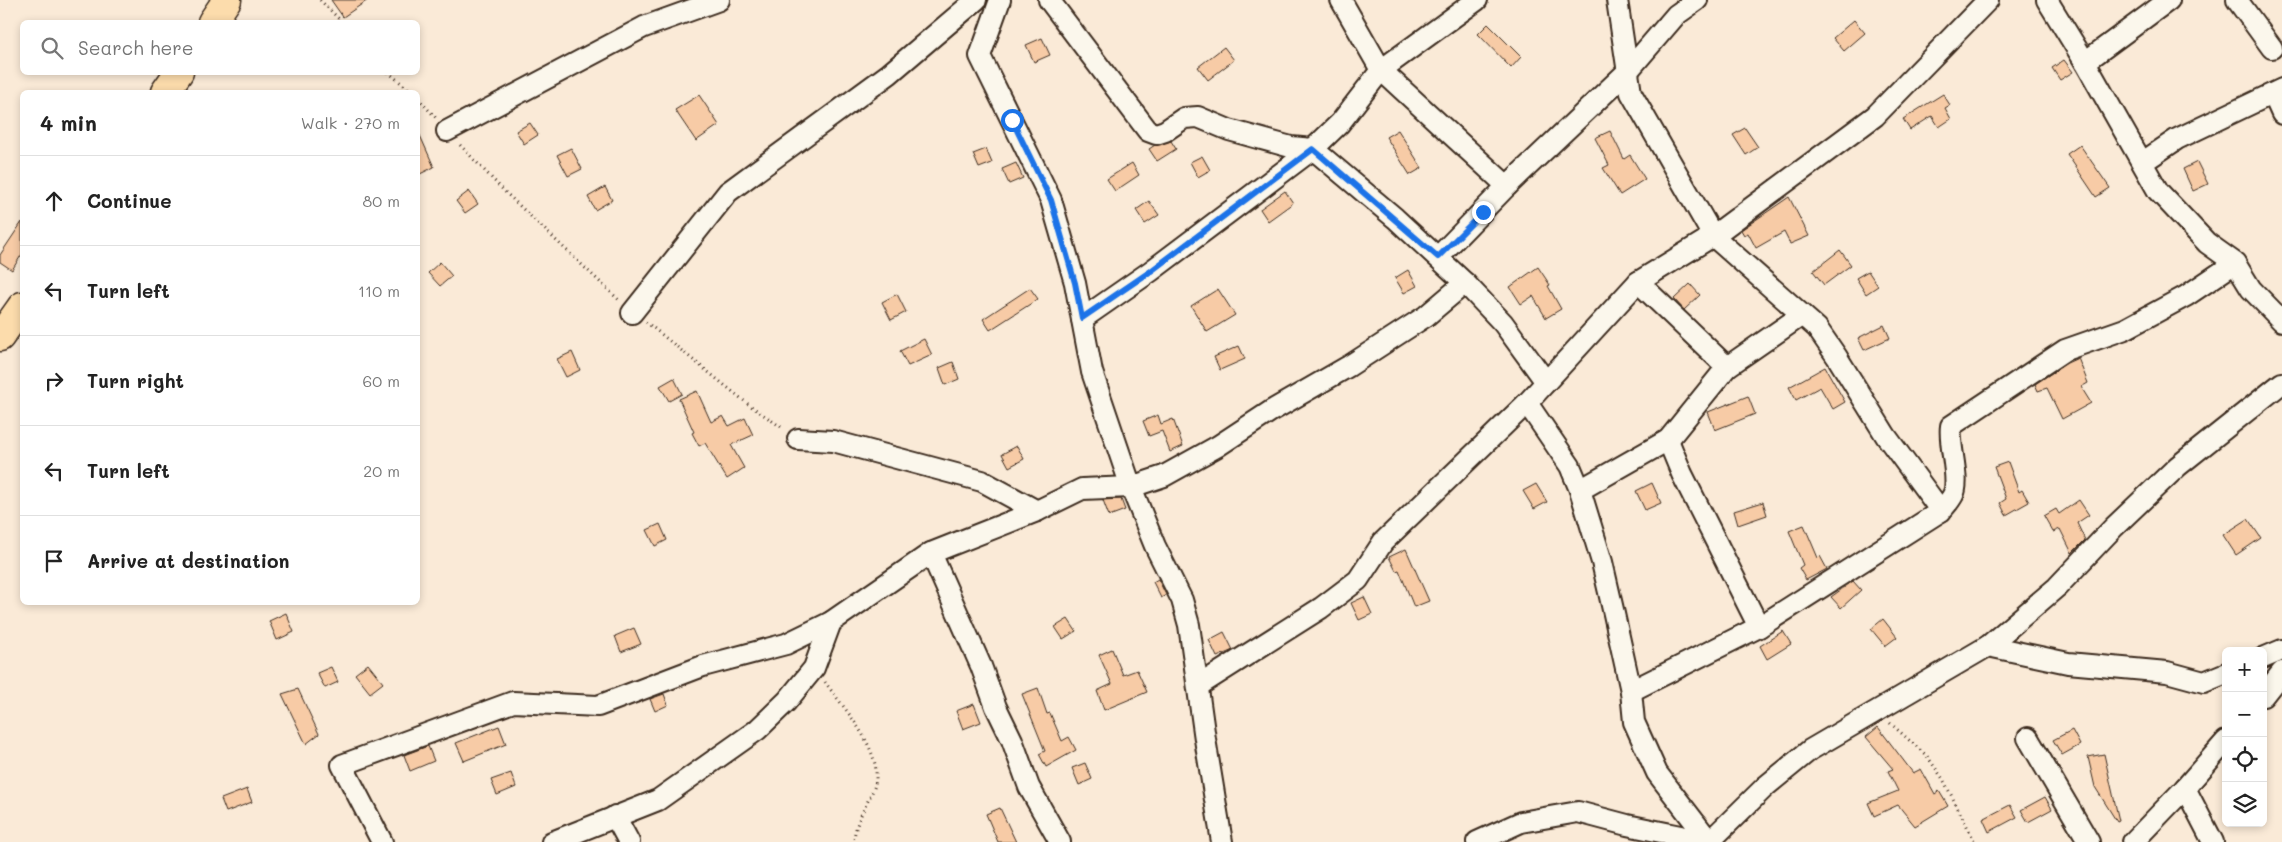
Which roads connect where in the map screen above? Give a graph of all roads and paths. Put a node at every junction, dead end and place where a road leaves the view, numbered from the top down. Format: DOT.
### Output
graph roads {
  1 [pos="227,0"];
  2 [pos="320,0"];
  3 [pos="719,0"];
  4 [pos="976,0"];
  5 [pos="1000,0"];
  6 [pos="1049,0"];
  7 [pos="1341,0"];
  8 [pos="1477,0"];
  9 [pos="1617,0"];
  10 [pos="1697,0"];
  11 [pos="1988,0"];
  12 [pos="2047,0"];
  13 [pos="2169,0"];
  14 [pos="2237,0"];
  15 [pos="213,20"];
  16 [pos="340,20"];
  17 [pos="2272,48"];
  18 [pos="2085,62"];
  19 [pos="1381,70"];
  20 [pos="1628,71"];
  21 [pos="177,75"];
  22 [pos="392,75"];
  23 [pos="166,90"];
  24 [pos="410,90"];
  25 [pos="2277,91"];
  26 [pos="420,100"];
  27 [pos="2282,114"];
  28 [pos="447,131"];
  29 [pos="1313,149"];
  30 [pos="2143,162"];
  31 [pos="1507,186"];
  32 [pos="1712,236"];
  33 [pos="1438,257"];
  34 [pos="2235,263"];
  35 [pos="1638,282"];
  36 [pos="1464,283"];
  37 [pos="20,309"];
  38 [pos="632,313"];
  39 [pos="1802,315"];
  40 [pos="1082,318"];
  41 [pos="2282,321"];
  42 [pos="0,337"];
  43 [pos="1727,368"];
  44 [pos="1546,382"];
  45 [pos="2282,383"];
  46 [pos="1528,403"];
  47 [pos="798,438"];
  48 [pos="1668,440"];
  49 [pos="1131,487"];
  50 [pos="1580,490"];
  51 [pos="1037,510"];
  52 [pos="1941,511"];
  53 [pos="931,553"];
  54 [pos="831,622"];
  55 [pos="1759,627"];
  56 [pos="1988,646"];
  57 [pos="2282,650"];
  58 [pos="2267,656"];
  59 [pos="814,668"];
  60 [pos="2282,672"];
  61 [pos="2222,675"];
  62 [pos="1198,686"];
  63 [pos="1631,691"];
  64 [pos="2266,692"];
  65 [pos="1877,711"];
  66 [pos="2028,738"];
  67 [pos="2222,746"];
  68 [pos="2185,788"];
  69 [pos="615,816"];
  70 [pos="1974,840"];
  71 [pos="382,842"];
  72 [pos="552,842"];
  73 [pos="628,842"];
  74 [pos="854,842"];
  75 [pos="1060,842"];
  76 [pos="1222,842"];
  77 [pos="1476,842"];
  78 [pos="1709,842"];
  79 [pos="2089,842"];
  80 [pos="2133,842"];
  81 [pos="2213,842"];
  1 -- 15 [label="highway"];
  2 -- 16 [label="path"];
  3 -- 28 [label="street"];
  4 -- 38 [label="street"];
  5 -- 40 [label="street"];
  6 -- 29 [label="street"];
  7 -- 19 [label="street"];
  8 -- 19 [label="street"];
  9 -- 20 [label="street"];
  10 -- 20 [label="street"];
  11 -- 32 [label="street"];
  12 -- 18 [label="street"];
  13 -- 18 [label="street"];
  14 -- 17 [label="street"];
  18 -- 30 [label="street"];
  19 -- 29 [label="street"];
  19 -- 31 [label="street"];
  20 -- 31 [label="street"];
  20 -- 32 [label="street"];
  21 -- 23 [label="highway"];
  22 -- 24 [label="path"];
  25 -- 27 [label="street"];
  25 -- 30 [label="street"];
  26 -- 28 [label="path"];
  28 -- 38 [label="path"];
  29 -- 33 [label="street"];
  29 -- 40 [label="street"];
  30 -- 34 [label="street"];
  31 -- 33 [label="street"];
  32 -- 35 [label="street"];
  32 -- 39 [label="street"];
  33 -- 36 [label="street"];
  34 -- 41 [label="street"];
  34 -- 52 [label="street"];
  35 -- 43 [label="street"];
  35 -- 44 [label="street"];
  36 -- 44 [label="street"];
  36 -- 49 [label="street"];
  37 -- 42 [label="highway"];
  38 -- 47 [label="path"];
  39 -- 43 [label="street"];
  39 -- 52 [label="street"];
  40 -- 49 [label="street"];
  43 -- 48 [label="street"];
  44 -- 46 [label="street"];
  45 -- 56 [label="street"];
  46 -- 50 [label="street"];
  46 -- 62 [label="street"];
  47 -- 51 [label="street"];
  48 -- 50 [label="street"];
  48 -- 55 [label="street"];
  49 -- 51 [label="street"];
  49 -- 62 [label="street"];
  50 -- 63 [label="street"];
  51 -- 53 [label="street"];
  52 -- 55 [label="street"];
  53 -- 54 [label="street"];
  53 -- 75 [label="street"];
  54 -- 59 [label="street"];
  54 -- 71 [label="street"];
  55 -- 63 [label="street"];
  56 -- 61 [label="street"];
  56 -- 65 [label="street"];
  57 -- 58 [label="street"];
  59 -- 69 [label="street"];
  59 -- 74 [label="path"];
  60 -- 64 [label="street"];
  62 -- 76 [label="street"];
  63 -- 78 [label="street"];
  65 -- 70 [label="path"];
  65 -- 78 [label="street"];
  66 -- 79 [label="street"];
  67 -- 68 [label="street"];
  68 -- 80 [label="street"];
  68 -- 81 [label="street"];
  69 -- 72 [label="street"];
  69 -- 73 [label="street"];
  77 -- 78 [label="street"];
}
